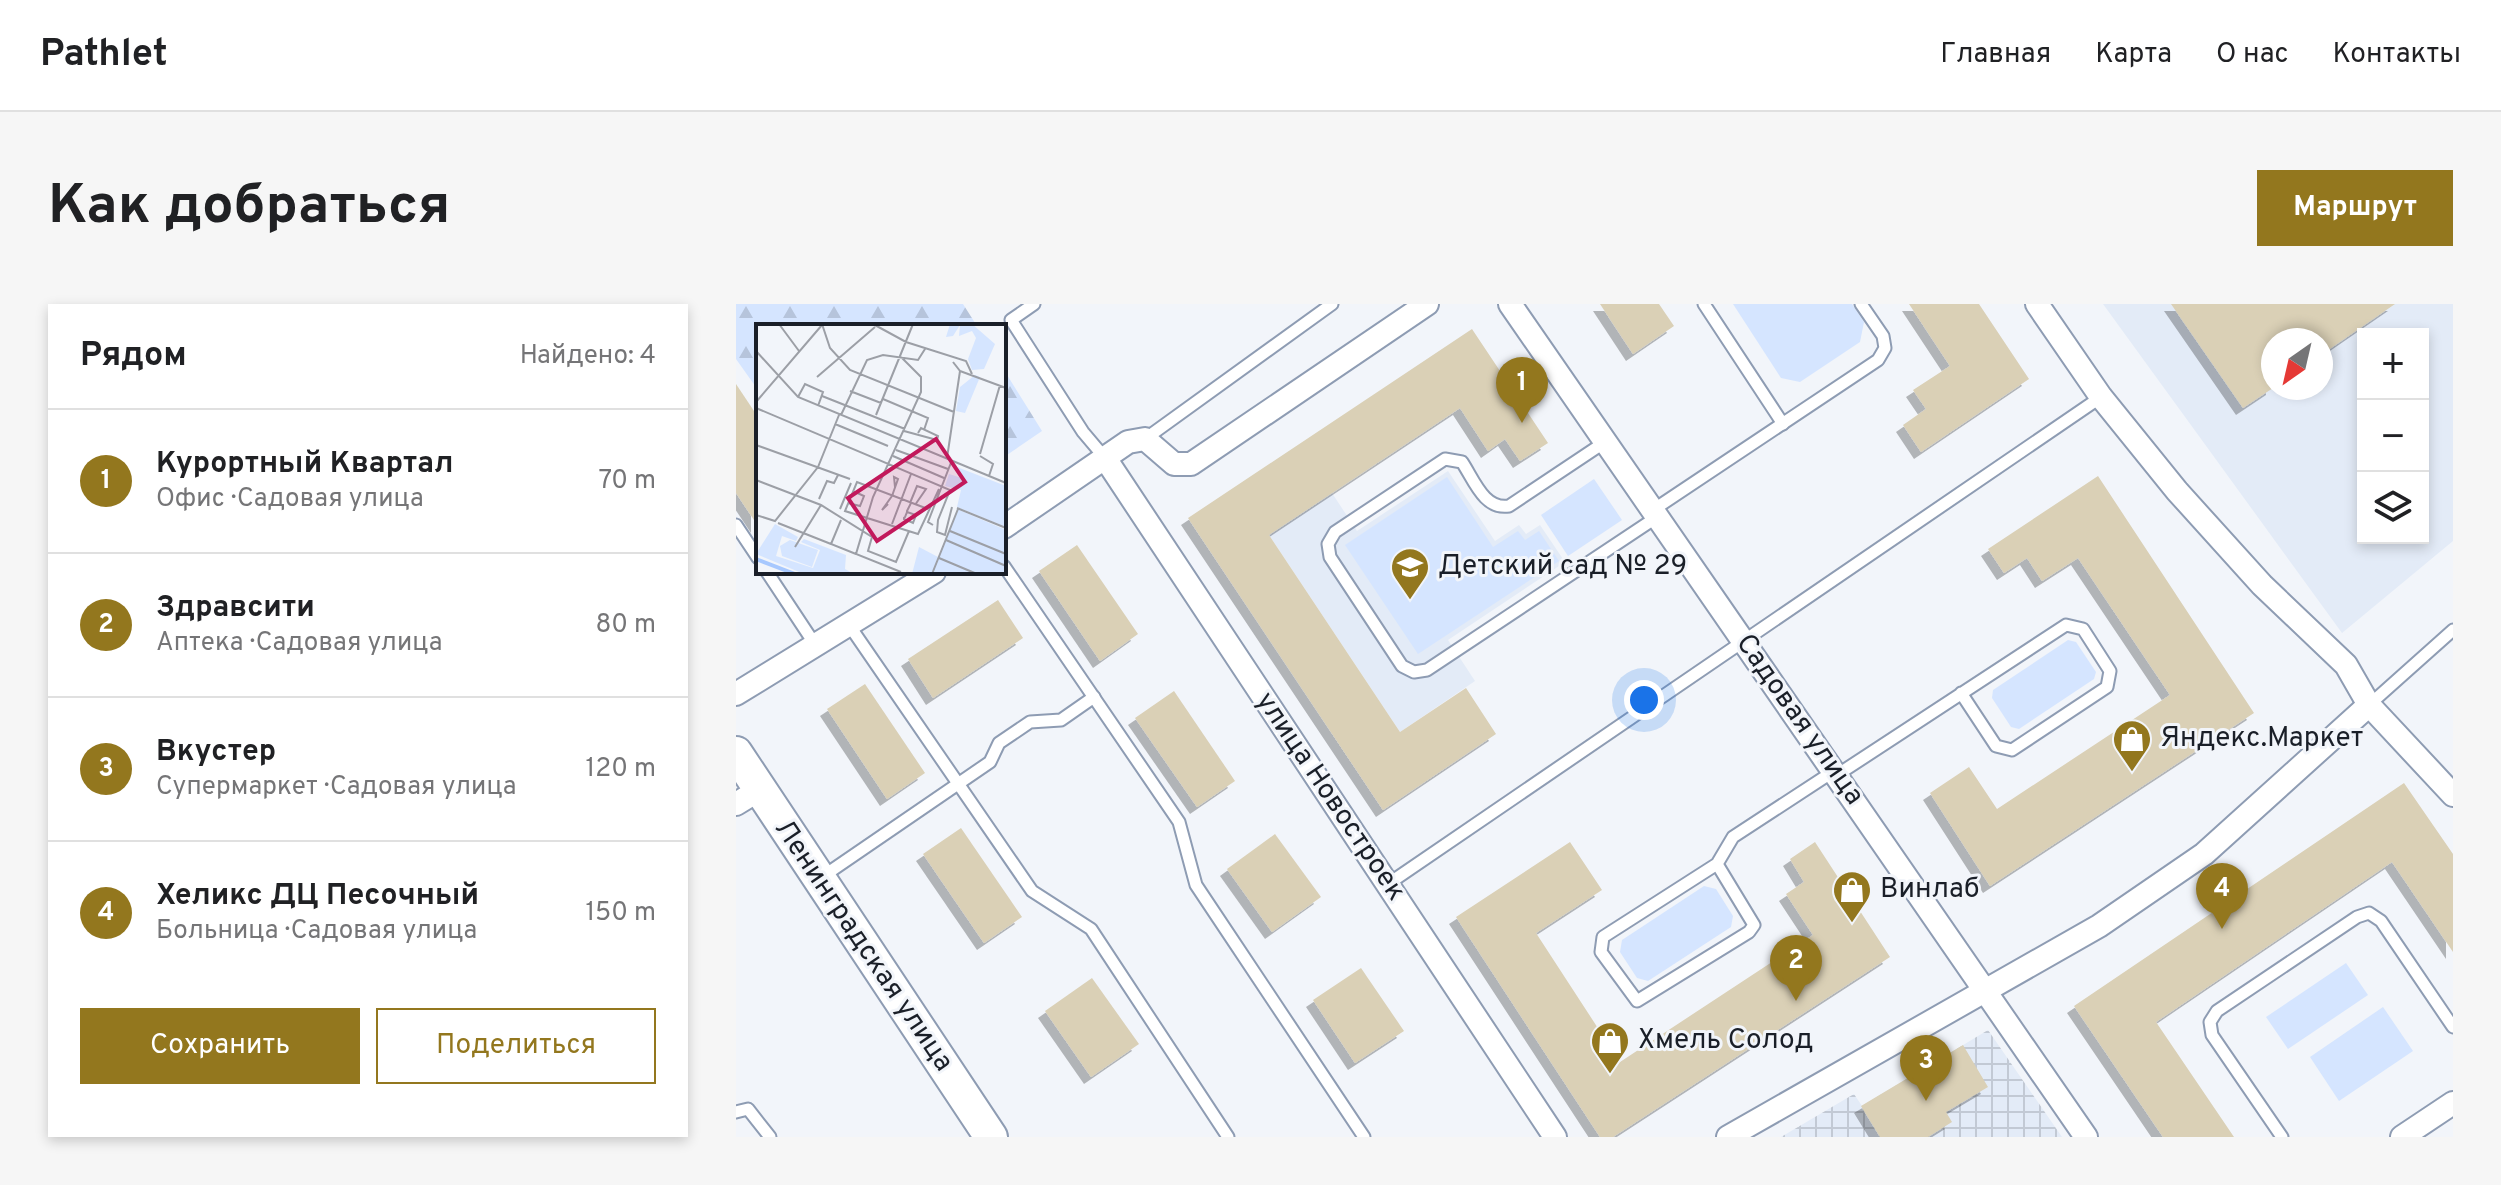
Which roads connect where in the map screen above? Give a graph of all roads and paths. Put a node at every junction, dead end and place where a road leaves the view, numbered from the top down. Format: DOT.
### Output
graph roads {
  1 [pos="1034,304"];
  2 [pos="1332,304"];
  3 [pos="1427,304"];
  4 [pos="1510,304"];
  5 [pos="1704,304"];
  6 [pos="1861,304"];
  7 [pos="2037,304"];
  8 [pos="2101,397"];
  9 [pos="1783,424"];
  10 [pos="1145,439"];
  11 [pos="1605,442"];
  12 [pos="1105,458"];
  13 [pos="1655,514"];
  14 [pos="736,525"];
  15 [pos="1006,526"];
  16 [pos="756,555"];
  17 [pos="1006,569"];
  18 [pos="768,574"];
  19 [pos="931,574"];
  20 [pos="849,625"];
  21 [pos="2453,630"];
  22 [pos="1743,641"];
  23 [pos="816,646"];
  24 [pos="1961,693"];
  25 [pos="736,694"];
  26 [pos="1094,697"];
  27 [pos="2369,705"];
  28 [pos="736,753"];
  29 [pos="1836,773"];
  30 [pos="958,784"];
  31 [pos="2453,795"];
  32 [pos="748,797"];
  33 [pos="1717,864"];
  34 [pos="818,879"];
  35 [pos="1388,884"];
  36 [pos="1988,992"];
  37 [pos="2453,1027"];
  38 [pos="2453,1103"];
  39 [pos="736,1112"];
  40 [pos="770,1137"];
  41 [pos="991,1137"];
  42 [pos="1228,1137"];
  43 [pos="1364,1137"];
  44 [pos="1555,1137"];
  45 [pos="1728,1137"];
  46 [pos="2086,1137"];
  47 [pos="2282,1137"];
  48 [pos="2402,1137"];
  1 -- 12 [label="lane"];
  2 -- 10 [label="lane"];
  3 -- 10 [label="street"];
  4 -- 11 [label="street, Садовая улица"];
  5 -- 9 [label="lane"];
  6 -- 9 [label="lane"];
  7 -- 8 [label="street"];
  8 -- 22 [label="lane"];
  8 -- 27 [label="street"];
  9 -- 13 [label="lane"];
  10 -- 12 [label="street"];
  11 -- 13 [label="street, Садовая улица"];
  11 -- 13 [label="lane"];
  12 -- 15 [label="street"];
  12 -- 35 [label="street, улица Новостроек"];
  13 -- 22 [label="street, Садовая улица"];
  14 -- 16 [label="lane"];
  17 -- 26 [label="lane"];
  18 -- 23 [label="lane"];
  19 -- 20 [label="street"];
  20 -- 23 [label="street"];
  20 -- 30 [label="lane"];
  21 -- 27 [label="lane"];
  22 -- 29 [label="street, Садовая улица"];
  22 -- 35 [label="lane"];
  23 -- 25 [label="street"];
  24 -- 24 [label="lane"];
  24 -- 29 [label="lane"];
  26 -- 30 [label="lane"];
  26 -- 43 [label="lane"];
  27 -- 31 [label="street"];
  27 -- 36 [label="street"];
  28 -- 32 [label="main road, Ленинградская улица"];
  29 -- 33 [label="lane"];
  29 -- 36 [label="street, Садовая улица"];
  30 -- 34 [label="lane"];
  30 -- 42 [label="lane"];
  32 -- 34 [label="main road, Ленинградская улица"];
  33 -- 33 [label="lane"];
  34 -- 41 [label="main road, Ленинградская улица"];
  35 -- 44 [label="street, улица Новостроек"];
  36 -- 45 [label="street"];
  36 -- 46 [label="street, Садовая улица"];
  37 -- 47 [label="lane"];
  38 -- 48 [label="street"];
  39 -- 40 [label="lane"];
}
